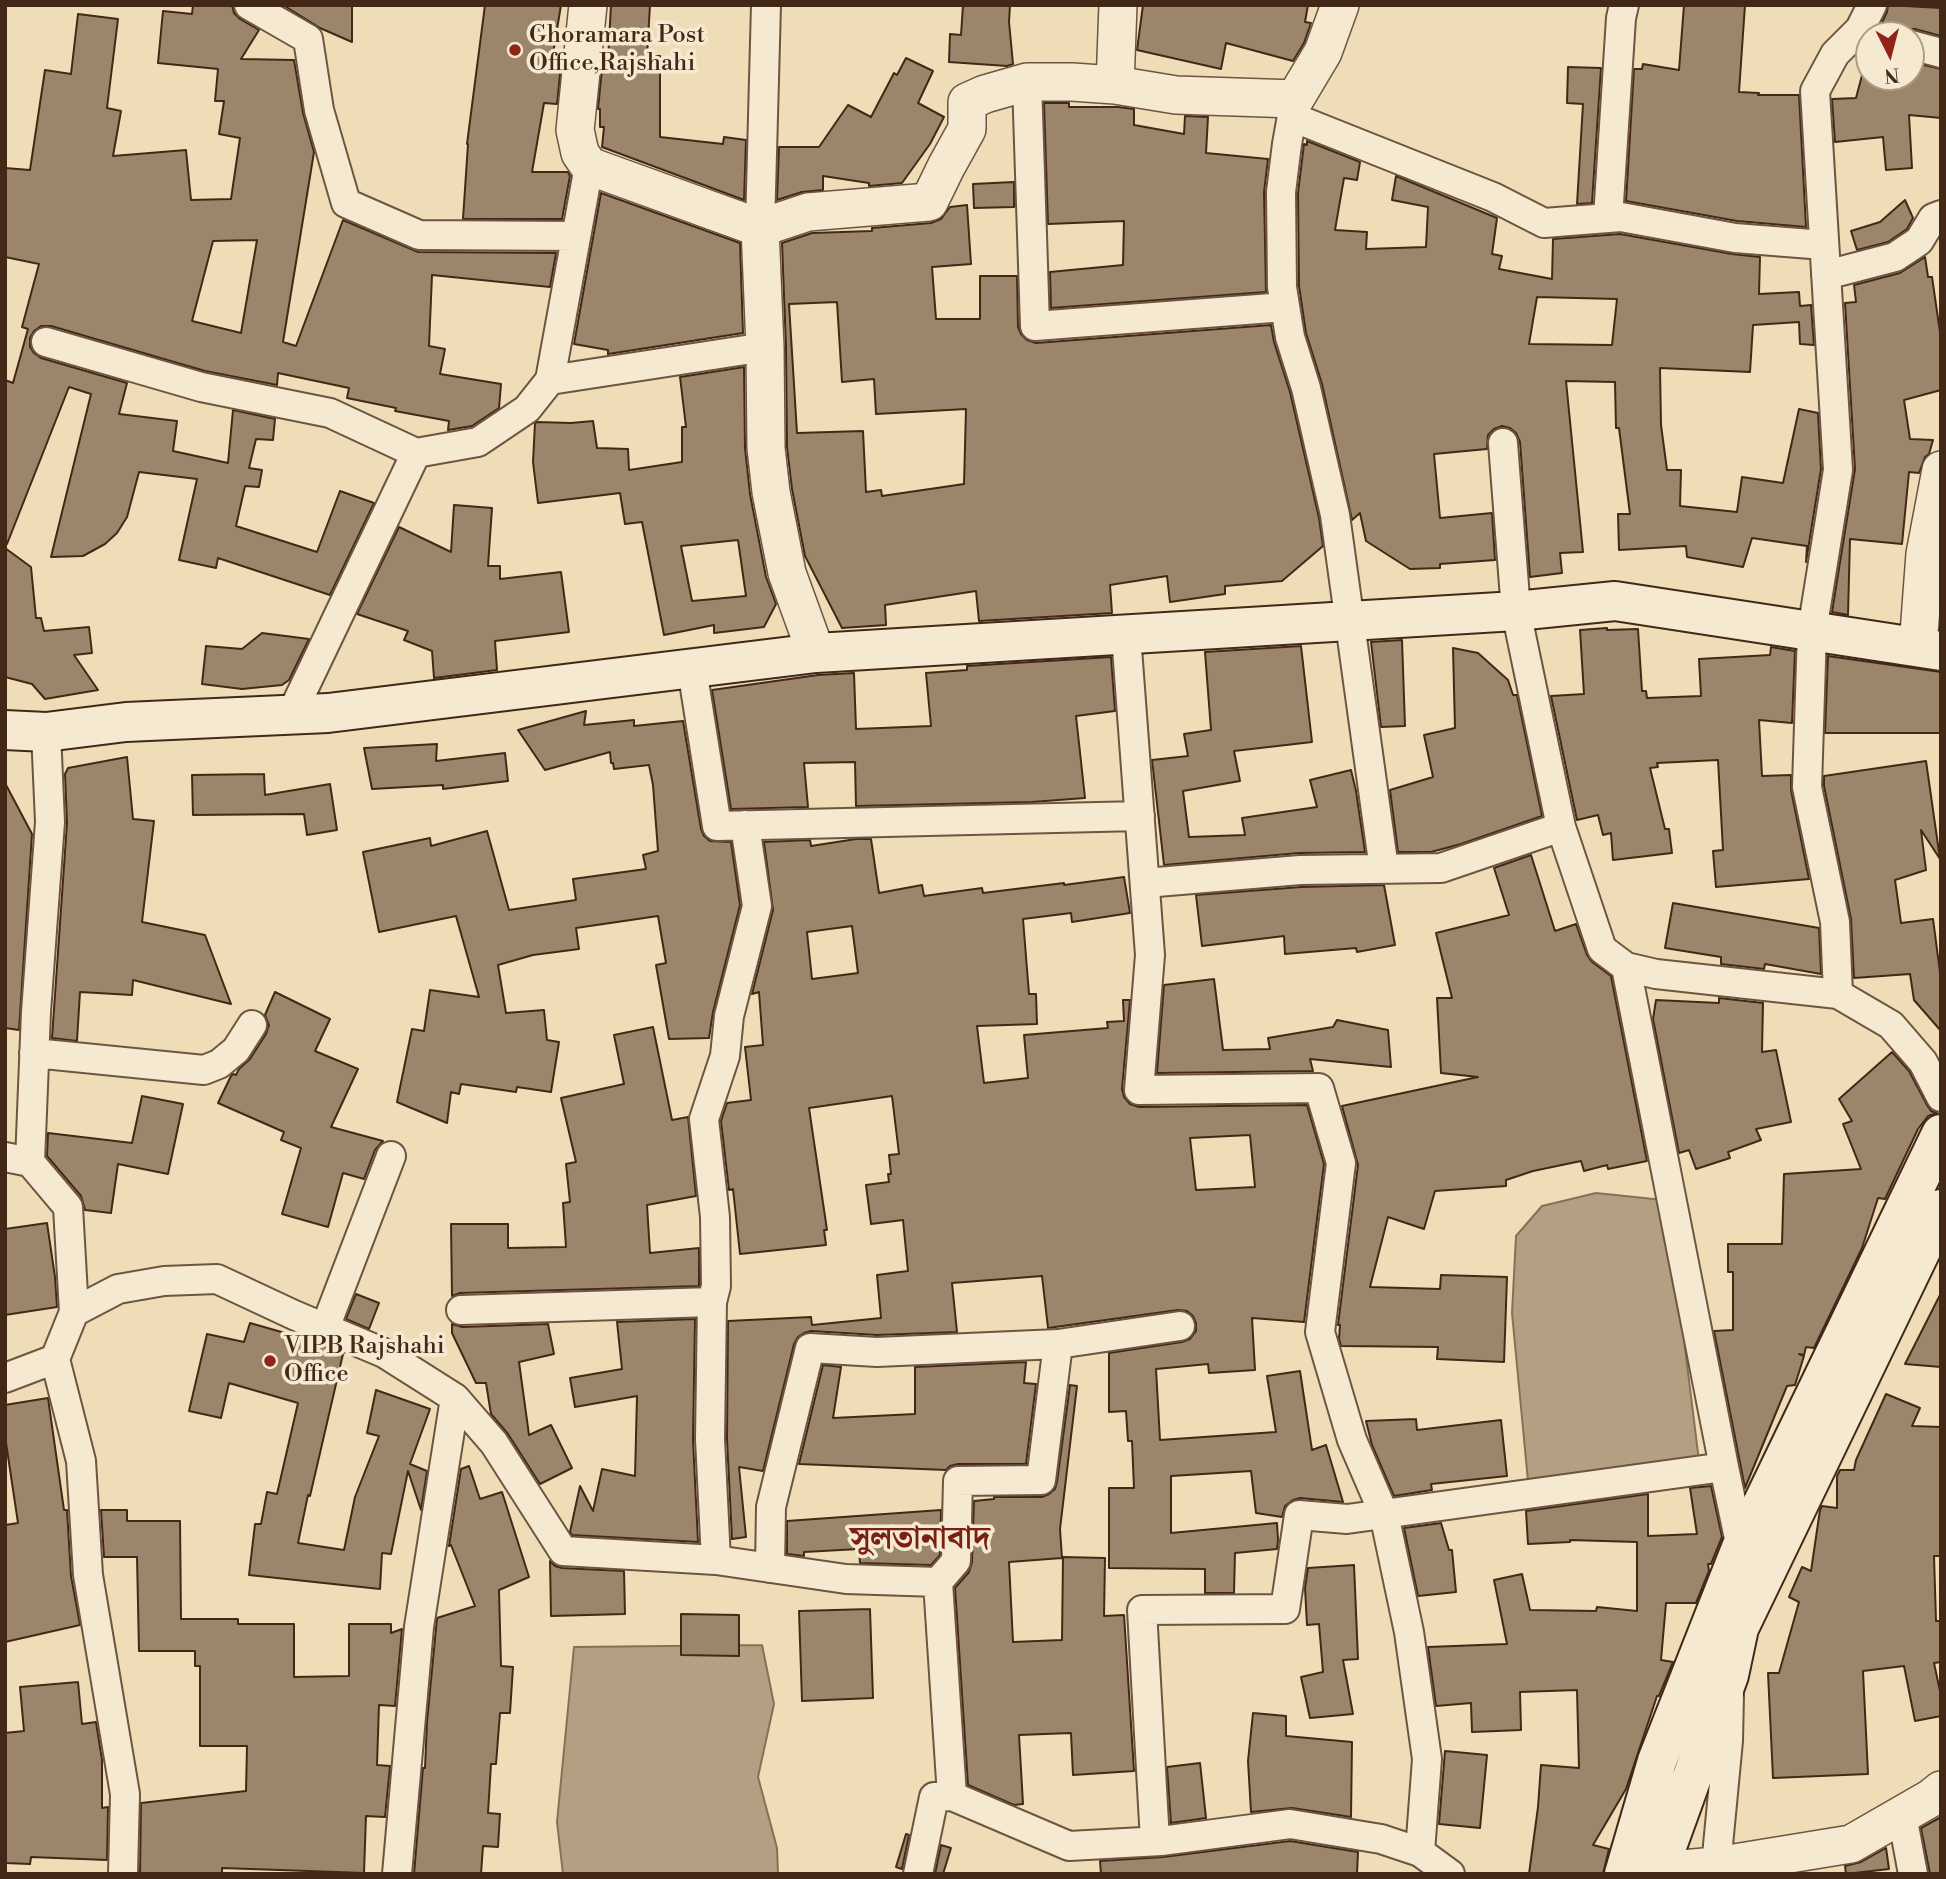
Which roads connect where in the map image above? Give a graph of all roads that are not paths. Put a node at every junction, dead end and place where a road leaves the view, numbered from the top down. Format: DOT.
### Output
graph roads {
  1 [pos="249,5"];
  2 [pos="588,5"];
  3 [pos="766,5"];
  4 [pos="1118,5"];
  5 [pos="1340,5"];
  6 [pos="1624,5"];
  7 [pos="1855,37"];
  8 [pos="1027,82"];
  9 [pos="1115,85"];
  10 [pos="1294,108"];
  11 [pos="589,166"];
  12 [pos="1941,215"];
  13 [pos="1608,218"];
  14 [pos="760,228"];
  15 [pos="576,236"];
  16 [pos="1824,245"];
  17 [pos="1826,275"];
  18 [pos="1285,307"];
  19 [pos="46,342"];
  20 [pos="765,347"];
  21 [pos="550,380"];
  22 [pos="1503,443"];
  23 [pos="416,453"];
  24 [pos="1941,470"];
  25 [pos="1516,611"];
  26 [pos="1349,621"];
  27 [pos="1812,631"];
  28 [pos="1126,635"];
  29 [pos="1929,649"];
  30 [pos="816,653"];
  31 [pos="692,668"];
  32 [pos="291,715"];
  33 [pos="5,730"];
  34 [pos="46,732"];
  35 [pos="1140,816"];
  36 [pos="745,825"];
  37 [pos="1561,827"];
  38 [pos="1384,869"];
  39 [pos="1145,883"];
  40 [pos="1626,967"];
  41 [pos="1838,994"];
  42 [pos="252,1025"];
  43 [pos="34,1053"];
  44 [pos="1941,1097"];
  45 [pos="1941,1134"];
  46 [pos="391,1156"];
  47 [pos="18,1159"];
  48 [pos="1941,1209"];
  49 [pos="712,1302"];
  50 [pos="461,1310"];
  51 [pos="74,1312"];
  52 [pos="1181,1326"];
  53 [pos="325,1328"];
  54 [pos="1058,1344"];
  55 [pos="55,1359"];
  56 [pos="5,1378"];
  57 [pos="454,1398"];
  58 [pos="1724,1467"];
  59 [pos="1384,1514"];
  60 [pos="1754,1559"];
  61 [pos="716,1560"];
  62 [pos="770,1568"];
  63 [pos="938,1582"];
  64 [pos="1729,1675"];
  65 [pos="1941,1790"];
  66 [pos="953,1796"];
  67 [pos="1902,1815"];
  68 [pos="1154,1841"];
  69 [pos="1420,1852"];
  70 [pos="1716,1866"];
  71 [pos="1641,1871"];
  72 [pos="123,1874"];
  73 [pos="397,1874"];
  74 [pos="918,1874"];
  75 [pos="1450,1874"];
  76 [pos="1913,1874"];
  1 -- 15 [label="street"];
  2 -- 11 [label="street"];
  3 -- 14 [label="street"];
  4 -- 9 [label="street"];
  5 -- 10 [label="street"];
  6 -- 13 [label="street"];
  7 -- 16 [label="street"];
  8 -- 9 [label="street"];
  8 -- 14 [label="street"];
  8 -- 18 [label="street"];
  9 -- 10 [label="street"];
  10 -- 13 [label="street"];
  10 -- 18 [label="street"];
  11 -- 14 [label="street"];
  11 -- 15 [label="street"];
  12 -- 17 [label="street"];
  13 -- 16 [label="street"];
  14 -- 20 [label="street"];
  15 -- 21 [label="street"];
  16 -- 17 [label="street"];
  17 -- 27 [label="street"];
  18 -- 26 [label="street"];
  19 -- 23 [label="street"];
  20 -- 21 [label="street"];
  20 -- 30 [label="street"];
  21 -- 23 [label="street"];
  22 -- 25 [label="street"];
  23 -- 32 [label="street"];
  24 -- 29 [label="street"];
  25 -- 26 [label="main road"];
  25 -- 27 [label="main road"];
  25 -- 37 [label="street"];
  26 -- 28 [label="main road"];
  26 -- 38 [label="street"];
  27 -- 29 [label="main road"];
  27 -- 41 [label="street"];
  28 -- 30 [label="main road"];
  28 -- 35 [label="street"];
  30 -- 31 [label="main road"];
  31 -- 32 [label="main road"];
  31 -- 36 [label="street"];
  32 -- 34 [label="main road"];
  33 -- 34 [label="main road"];
  34 -- 43 [label="street"];
  35 -- 36 [label="street"];
  35 -- 39 [label="street"];
  36 -- 49 [label="street"];
  37 -- 38 [label="street"];
  37 -- 40 [label="street"];
  38 -- 39 [label="street"];
  39 -- 59 [label="street"];
  40 -- 41 [label="street"];
  40 -- 58 [label="street"];
  41 -- 44 [label="street"];
  42 -- 43 [label="street"];
  43 -- 47 [label="street"];
  45 -- 60 [label="main road"];
  46 -- 53 [label="street"];
  47 -- 51 [label="street"];
  48 -- 60 [label="main road"];
  49 -- 50 [label="street"];
  49 -- 61 [label="street"];
  51 -- 53 [label="street"];
  51 -- 55 [label="street"];
  52 -- 54 [label="street"];
  53 -- 57 [label="street"];
  54 -- 62 [label="street"];
  54 -- 63 [label="street"];
  55 -- 56 [label="street"];
  55 -- 72 [label="street"];
  57 -- 61 [label="street"];
  57 -- 73 [label="street"];
  58 -- 59 [label="street"];
  58 -- 60 [label="street"];
  59 -- 68 [label="street"];
  59 -- 69 [label="street"];
  60 -- 64 [label="main road"];
  60 -- 71 [label="main road"];
  61 -- 62 [label="street"];
  62 -- 63 [label="street"];
  63 -- 66 [label="street"];
  64 -- 70 [label="street"];
  64 -- 71 [label="main road"];
  65 -- 67 [label="street"];
  66 -- 68 [label="street"];
  66 -- 74 [label="street"];
  67 -- 70 [label="street"];
  67 -- 76 [label="street"];
  68 -- 69 [label="street"];
  69 -- 75 [label="street"];
  70 -- 71 [label="street"];
}
